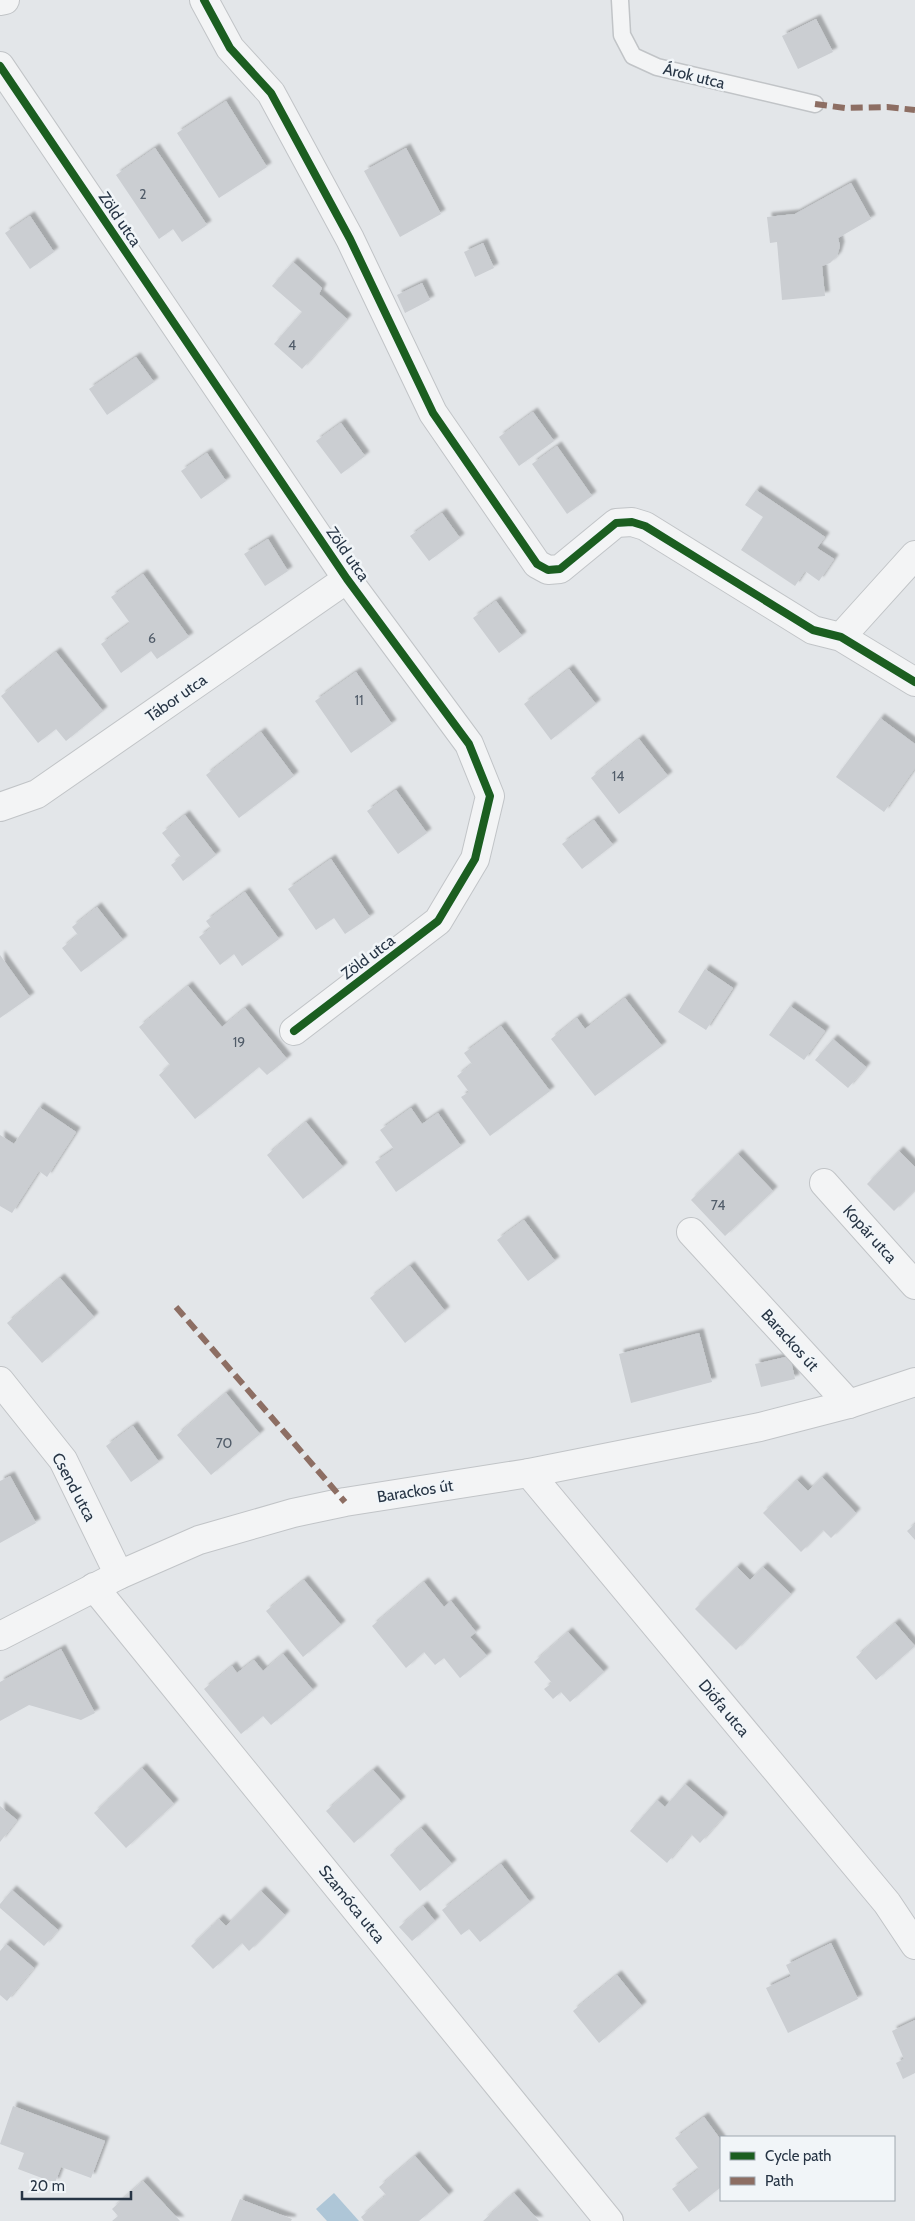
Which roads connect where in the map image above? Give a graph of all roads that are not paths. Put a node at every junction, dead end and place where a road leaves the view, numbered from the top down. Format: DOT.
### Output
graph roads {
  1 [pos="5,0"];
  2 [pos="204,0"];
  3 [pos="620,0"];
  4 [pos="0,1"];
  5 [pos="0,66"];
  6 [pos="815,104"];
  7 [pos="915,555"];
  8 [pos="347,579"];
  9 [pos="841,637"];
  10 [pos="915,682"];
  11 [pos="0,807"];
  12 [pos="294,1031"];
  13 [pos="824,1184"];
  14 [pos="691,1232"];
  15 [pos="915,1285"];
  16 [pos="0,1381"];
  17 [pos="915,1382"];
  18 [pos="849,1404"];
  19 [pos="529,1474"];
  20 [pos="119,1575"];
  21 [pos="94,1587"];
  22 [pos="0,1636"];
  23 [pos="915,1945"];
  24 [pos="609,2221"];
  1 -- 4 [label="street"];
  2 -- 9 [label="street"];
  3 -- 6 [label="lane, Árok utca"];
  5 -- 8 [label="street, Zöld utca"];
  7 -- 9 [label="street"];
  8 -- 11 [label="street, Tábor utca"];
  8 -- 12 [label="street, Zöld utca"];
  9 -- 10 [label="street"];
  13 -- 15 [label="street, Kopár utca"];
  14 -- 18 [label="street, Barackos út"];
  16 -- 20 [label="street, Csend utca"];
  17 -- 18 [label="street, Barackos út"];
  18 -- 19 [label="street, Barackos út"];
  19 -- 20 [label="street, Barackos út"];
  19 -- 23 [label="street, Diófa utca"];
  20 -- 21 [label="street, Barackos út"];
  21 -- 22 [label="street, Barackos út"];
  21 -- 24 [label="street, Szamóca utca"];
}
